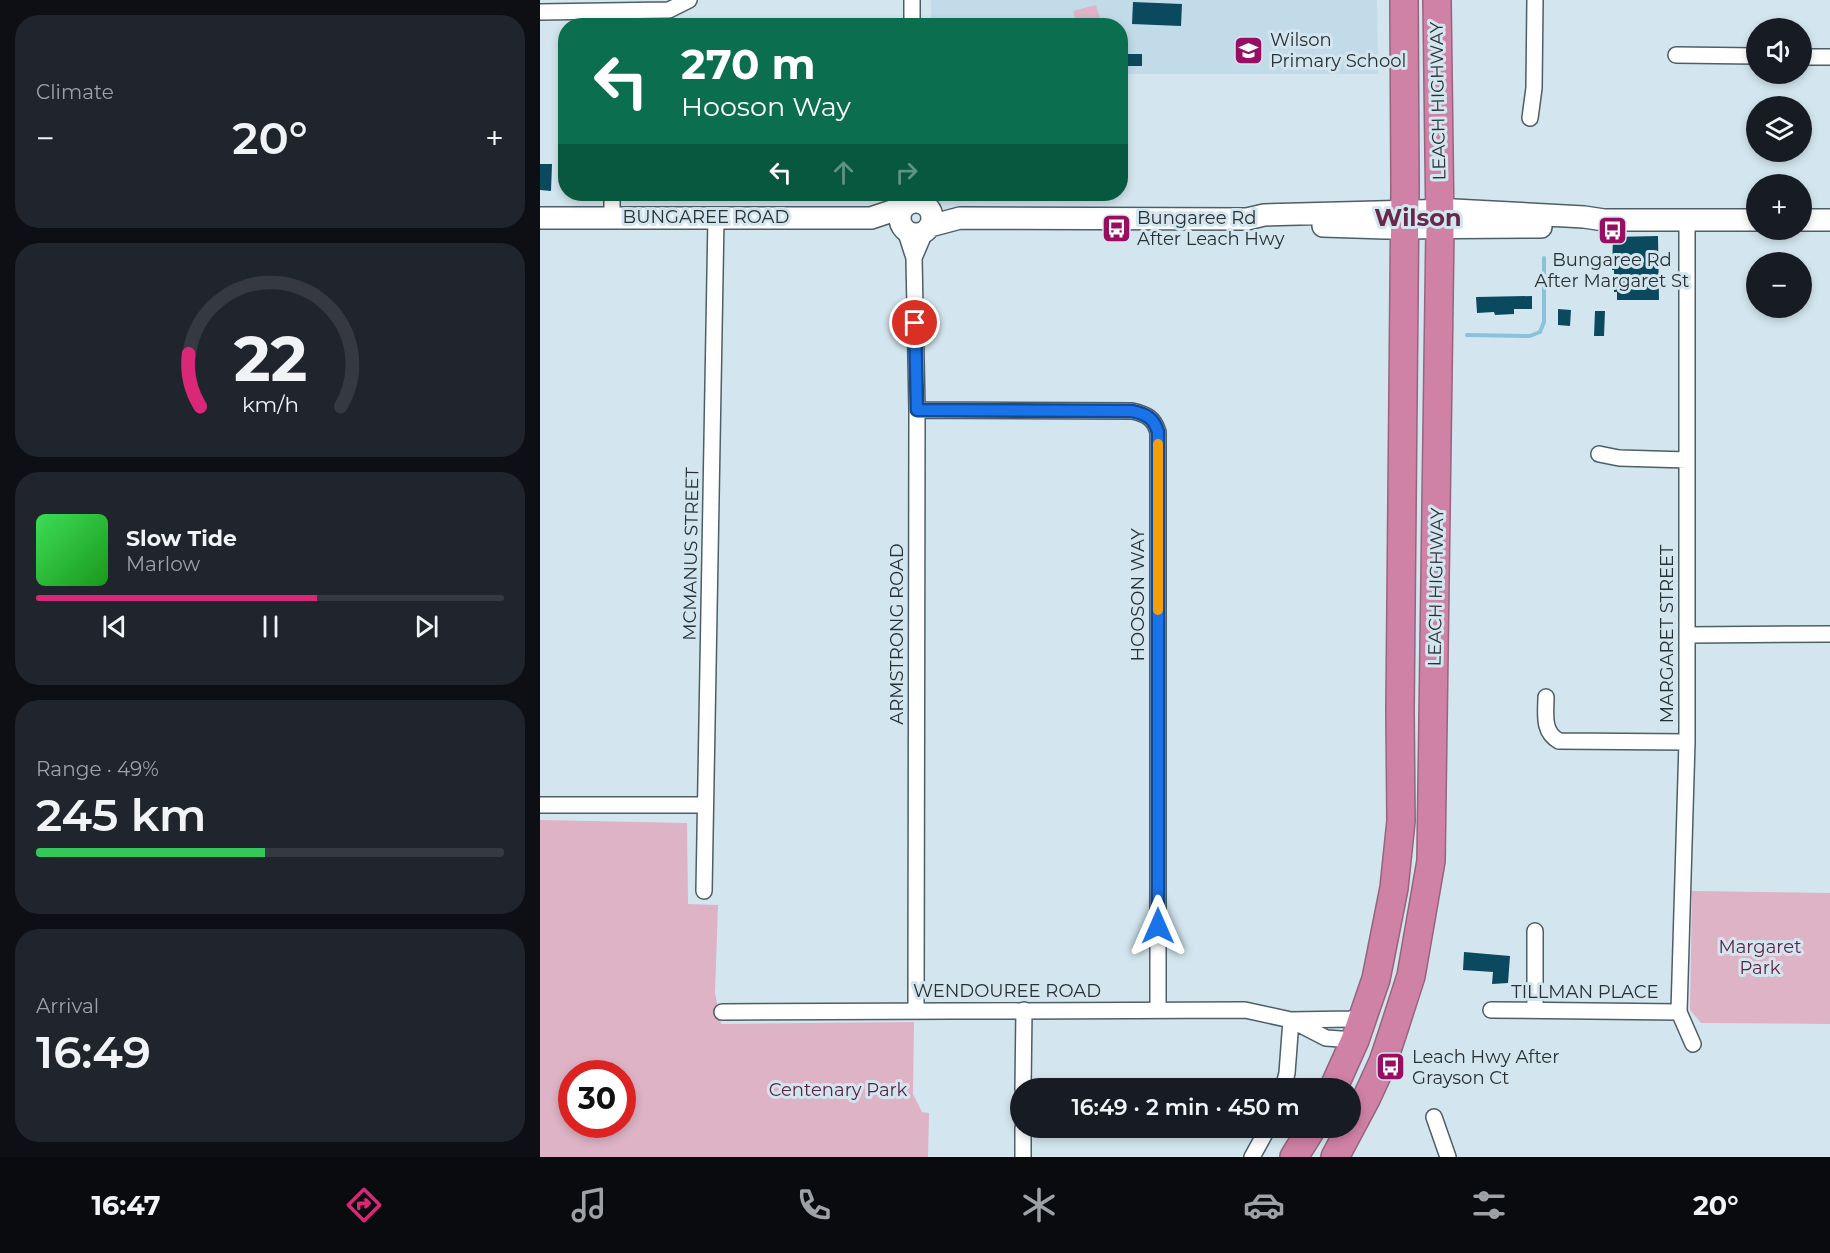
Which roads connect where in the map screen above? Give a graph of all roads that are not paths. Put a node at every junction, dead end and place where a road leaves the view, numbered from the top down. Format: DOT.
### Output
graph roads {
  1 [pos="690,0"];
  2 [pos="912,0"];
  3 [pos="1404,0"];
  4 [pos="1437,0"];
  5 [pos="1534,0"];
  6 [pos="540,12"];
  7 [pos="601,18"];
  8 [pos="617,18"];
  9 [pos="912,18"];
  10 [pos="1676,55"];
  11 [pos="1746,56"];
  12 [pos="1812,57"];
  13 [pos="1830,57"];
  14 [pos="1530,118"];
  15 [pos="612,201"];
  16 [pos="916,213"];
  17 [pos="612,217"];
  18 [pos="540,218"];
  19 [pos="716,218"];
  20 [pos="1440,219"];
  21 [pos="1405,220"];
  22 [pos="1687,220"];
  23 [pos="1746,220"];
  24 [pos="1812,220"];
  25 [pos="1830,220"];
  26 [pos="917,410"];
  27 [pos="1599,454"];
  28 [pos="1687,460"];
  29 [pos="1830,634"];
  30 [pos="1687,635"];
  31 [pos="1546,697"];
  32 [pos="1687,742"];
  33 [pos="540,805"];
  34 [pos="705,805"];
  35 [pos="704,891"];
  36 [pos="1422,914"];
  37 [pos="1535,931"];
  38 [pos="1024,1010"];
  39 [pos="1158,1010"];
  40 [pos="1491,1010"];
  41 [pos="1535,1010"];
  42 [pos="916,1011"];
  43 [pos="722,1012"];
  44 [pos="1679,1012"];
  45 [pos="1291,1020"];
  46 [pos="1359,1028"];
  47 [pos="1693,1044"];
  48 [pos="1023,1078"];
  49 [pos="1286,1078"];
  50 [pos="1338,1078"];
  51 [pos="1434,1118"];
  52 [pos="1023,1138"];
  53 [pos="1262,1138"];
  54 [pos="1306,1138"];
  55 [pos="1023,1157"];
  56 [pos="1252,1157"];
  57 [pos="1294,1157"];
  58 [pos="1335,1157"];
  59 [pos="1448,1157"];
  1 -- 8 [label="street"];
  2 -- 9 [label="street"];
  3 -- 21 [label="highway, LEACH HIGHWAY"];
  4 -- 20 [label="highway, LEACH HIGHWAY"];
  5 -- 14 [label="street"];
  6 -- 7 [label="street"];
  10 -- 11 [label="street"];
  12 -- 13 [label="street"];
  15 -- 17 [label="street"];
  16 -- 19 [label="street, BUNGAREE ROAD"];
  16 -- 21 [label="street"];
  16 -- 26 [label="street, ARMSTRONG ROAD"];
  17 -- 18 [label="street, BUNGAREE ROAD"];
  17 -- 19 [label="street, BUNGAREE ROAD"];
  19 -- 34 [label="street, MCMANUS STREET"];
  20 -- 21 [label="street"];
  20 -- 22 [label="street"];
  20 -- 36 [label="highway, LEACH HIGHWAY"];
  21 -- 46 [label="highway, LEACH HIGHWAY"];
  22 -- 23 [label="street"];
  22 -- 28 [label="street, MARGARET STREET"];
  24 -- 25 [label="street"];
  26 -- 39 [label="street, HOOSON WAY"];
  26 -- 42 [label="street, ARMSTRONG ROAD"];
  27 -- 28 [label="street"];
  28 -- 30 [label="street, MARGARET STREET"];
  29 -- 30 [label="street"];
  30 -- 32 [label="street, MARGARET STREET"];
  31 -- 32 [label="street"];
  32 -- 44 [label="street, MARGARET STREET"];
  33 -- 34 [label="street"];
  34 -- 35 [label="street, MCMANUS STREET"];
  36 -- 46 [label="highway"];
  36 -- 58 [label="highway, LEACH HIGHWAY"];
  37 -- 41 [label="street"];
  38 -- 39 [label="street, WENDOUREE ROAD"];
  38 -- 42 [label="street, WENDOUREE ROAD"];
  38 -- 48 [label="street"];
  39 -- 45 [label="street, WENDOUREE ROAD"];
  40 -- 41 [label="street, TILLMAN PLACE"];
  41 -- 44 [label="street, TILLMAN PLACE"];
  42 -- 43 [label="street, WENDOUREE ROAD"];
  44 -- 47 [label="street, MARGARET STREET"];
  45 -- 46 [label="street, WENDOUREE ROAD"];
  45 -- 46 [label="street, WENDOUREE ROAD"];
  45 -- 49 [label="street"];
  46 -- 50 [label="highway, LEACH HIGHWAY"];
  51 -- 59 [label="street"];
  52 -- 55 [label="street"];
  53 -- 56 [label="street"];
  54 -- 57 [label="highway"];
}
